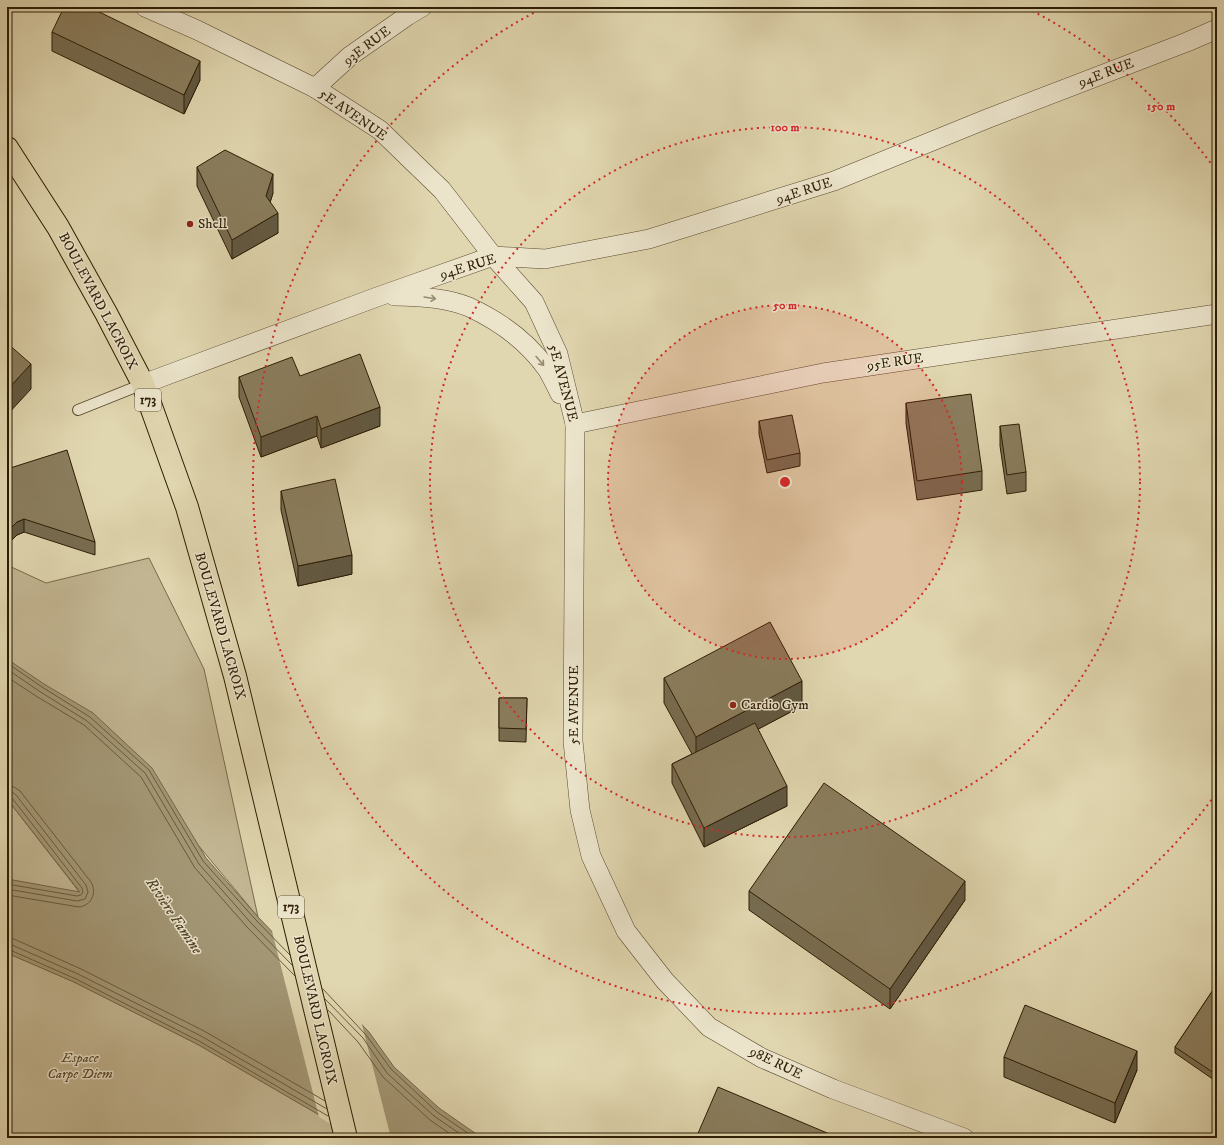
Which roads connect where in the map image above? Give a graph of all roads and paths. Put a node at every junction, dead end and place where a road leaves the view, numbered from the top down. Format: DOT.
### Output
graph roads {
  1 [pos="145,7"];
  2 [pos="422,7"];
  3 [pos="1217,29"];
  4 [pos="315,88"];
  5 [pos="7,148"];
  6 [pos="493,256"];
  7 [pos="377,297"];
  8 [pos="1217,314"];
  9 [pos="143,384"];
  10 [pos="78,410"];
  11 [pos="575,424"];
  12 [pos="626,931"];
  13 [pos="346,1138"];
  14 [pos="964,1138"];
  1 -- 4 [label="street, 5E AVENUE"];
  2 -- 4 [label="street, 93E RUE"];
  3 -- 6 [label="street, 94E RUE"];
  4 -- 6 [label="street, 5E AVENUE"];
  5 -- 9 [label="main road, BOULEVARD LACROIX / 173"];
  6 -- 7 [label="street, 94E RUE"];
  6 -- 11 [label="street, 5E AVENUE"];
  7 -- 9 [label="street, 94E RUE"];
  7 -- 11 [label="street, 94E RUE, one-way"];
  8 -- 11 [label="street, 95E RUE"];
  9 -- 10 [label="lane"];
  9 -- 13 [label="main road, BOULEVARD LACROIX / 173"];
  11 -- 12 [label="street, 5E AVENUE"];
  12 -- 14 [label="street, 98E RUE"];
}
